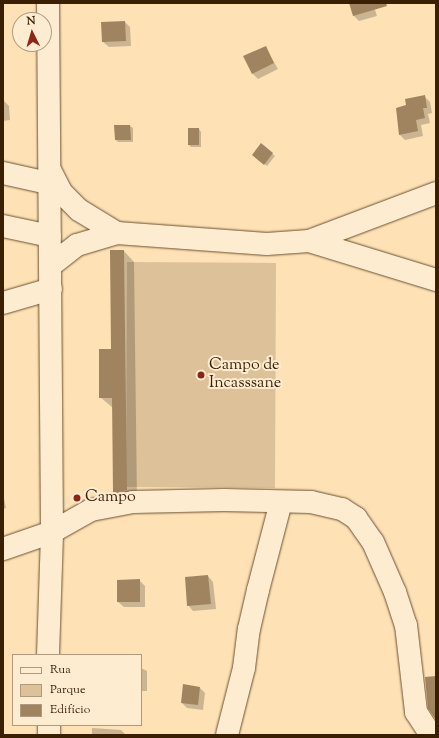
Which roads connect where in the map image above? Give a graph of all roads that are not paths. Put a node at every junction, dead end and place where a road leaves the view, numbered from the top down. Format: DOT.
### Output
graph roads {
  1 [pos="48,3"];
  2 [pos="3,173"];
  3 [pos="48,175"];
  4 [pos="436,194"];
  5 [pos="3,226"];
  6 [pos="117,233"];
  7 [pos="50,236"];
  8 [pos="309,241"];
  9 [pos="50,266"];
  10 [pos="436,280"];
  11 [pos="51,289"];
  12 [pos="3,303"];
  13 [pos="281,502"];
  14 [pos="52,532"];
  15 [pos="3,549"];
  16 [pos="48,654"];
  17 [pos="227,735"];
  18 [pos="431,735"];
  1 -- 3 [label="street"];
  2 -- 3 [label="street"];
  3 -- 6 [label="street"];
  3 -- 7 [label="street"];
  4 -- 8 [label="street"];
  5 -- 7 [label="street"];
  6 -- 8 [label="street"];
  6 -- 9 [label="street"];
  7 -- 9 [label="street"];
  8 -- 10 [label="street"];
  9 -- 11 [label="street"];
  11 -- 12 [label="street"];
  11 -- 14 [label="street"];
  13 -- 14 [label="street"];
  13 -- 17 [label="street"];
  13 -- 18 [label="street"];
  14 -- 15 [label="street"];
  14 -- 16 [label="street"];
}
